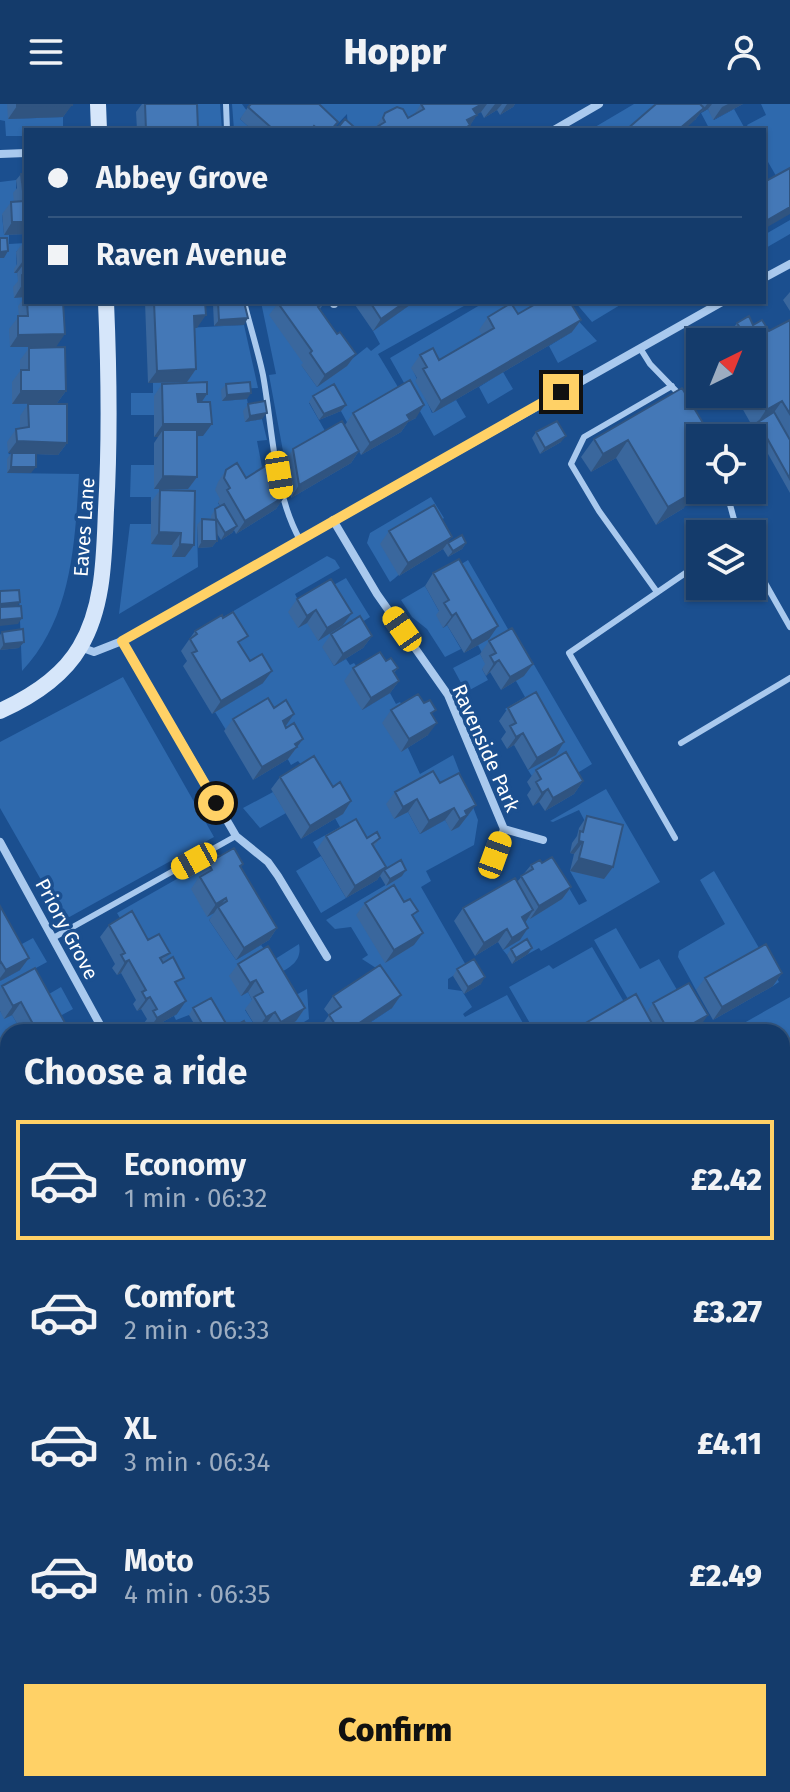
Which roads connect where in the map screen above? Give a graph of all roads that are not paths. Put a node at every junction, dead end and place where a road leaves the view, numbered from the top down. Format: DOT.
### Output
graph roads {
  1 [pos="98,104"];
  2 [pos="226,104"];
  3 [pos="599,104"];
  4 [pos="99,128"];
  5 [pos="227,128"];
  6 [pos="557,128"];
  7 [pos="24,153"];
  8 [pos="0,154"];
  9 [pos="790,264"];
  10 [pos="766,277"];
  11 [pos="106,304"];
  12 [pos="245,304"];
  13 [pos="718,304"];
  14 [pos="640,348"];
  15 [pos="672,386"];
  16 [pos="684,398"];
  17 [pos="333,520"];
  18 [pos="300,540"];
  19 [pos="686,572"];
  20 [pos="766,585"];
  21 [pos="657,592"];
  22 [pos="790,627"];
  23 [pos="122,641"];
  24 [pos="80,647"];
  25 [pos="790,678"];
  26 [pos="0,711"];
  27 [pos="681,743"];
  28 [pos="504,829"];
  29 [pos="236,836"];
  30 [pos="675,838"];
  31 [pos="543,840"];
  32 [pos="0,842"];
  33 [pos="495,855"];
  34 [pos="53,938"];
  35 [pos="327,957"];
  36 [pos="100,1024"];
  1 -- 4 [label="main road"];
  2 -- 5 [label="lane"];
  3 -- 6 [label="street"];
  7 -- 8 [label="street"];
  9 -- 10 [label="street"];
  11 -- 24 [label="main road, Eaves Lane"];
  12 -- 18 [label="lane"];
  13 -- 14 [label="street"];
  14 -- 15 [label="lane"];
  14 -- 17 [label="street"];
  15 -- 16 [label="lane"];
  15 -- 21 [label="lane"];
  17 -- 18 [label="street"];
  17 -- 28 [label="street, Ravenside Park"];
  18 -- 23 [label="street"];
  19 -- 21 [label="lane"];
  20 -- 22 [label="lane"];
  21 -- 30 [label="lane"];
  23 -- 24 [label="street"];
  23 -- 29 [label="street"];
  24 -- 26 [label="main road, Eaves Lane"];
  25 -- 27 [label="lane"];
  28 -- 31 [label="street, Ravenside Park"];
  28 -- 33 [label="street, Ravenside Park"];
  29 -- 34 [label="lane"];
  29 -- 35 [label="street"];
  32 -- 34 [label="street, Priory Grove"];
  34 -- 36 [label="street, Priory Grove"];
}
